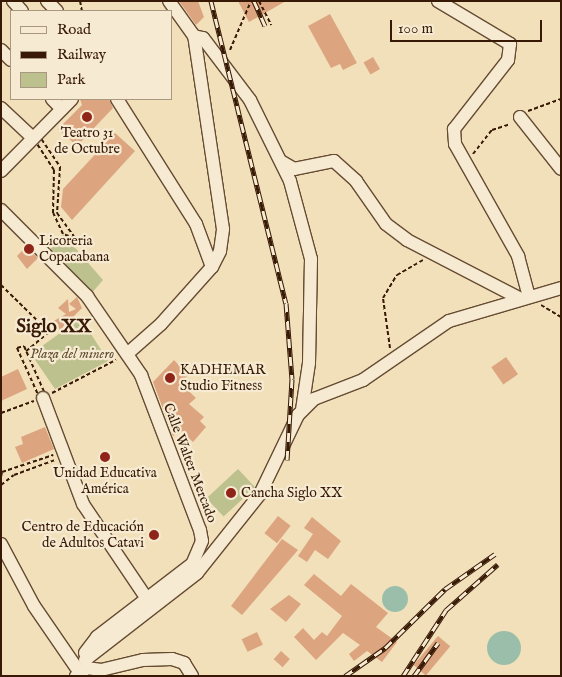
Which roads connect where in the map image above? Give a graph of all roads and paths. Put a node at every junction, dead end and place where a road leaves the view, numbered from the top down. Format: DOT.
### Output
graph roads {
  1 [pos="47,1"];
  2 [pos="169,1"];
  3 [pos="251,1"];
  4 [pos="259,1"];
  5 [pos="438,1"];
  6 [pos="56,10"];
  7 [pos="271,25"];
  8 [pos="194,36"];
  9 [pos="1,50"];
  10 [pos="230,50"];
  11 [pos="10,59"];
  12 [pos="561,99"];
  13 [pos="53,100"];
  14 [pos="71,100"];
  15 [pos="118,100"];
  16 [pos="1,108"];
  17 [pos="62,109"];
  18 [pos="520,117"];
  19 [pos="36,136"];
  20 [pos="282,162"];
  21 [pos="465,164"];
  22 [pos="3,166"];
  23 [pos="561,169"];
  24 [pos="1,210"];
  25 [pos="438,258"];
  26 [pos="212,267"];
  27 [pos="1,285"];
  28 [pos="561,288"];
  29 [pos="525,298"];
  30 [pos="561,317"];
  31 [pos="26,351"];
  32 [pos="127,354"];
  33 [pos="386,361"];
  34 [pos="43,397"];
  35 [pos="301,412"];
  36 [pos="1,413"];
  37 [pos="64,454"];
  38 [pos="1,477"];
  39 [pos="1,484"];
  40 [pos="1,544"];
  41 [pos="147,599"];
  42 [pos="82,669"];
  43 [pos="192,676"];
  1 -- 6 [label="street"];
  2 -- 8 [label="street"];
  3 -- 10 [label="path"];
  4 -- 7 [label="path"];
  5 -- 21 [label="street"];
  8 -- 20 [label="street"];
  8 -- 26 [label="street"];
  9 -- 11 [label="street"];
  12 -- 18 [label="path"];
  13 -- 17 [label="street"];
  14 -- 17 [label="street"];
  15 -- 26 [label="street"];
  16 -- 19 [label="street"];
  17 -- 19 [label="street"];
  18 -- 21 [label="path"];
  18 -- 23 [label="street"];
  19 -- 19 [label="path"];
  19 -- 22 [label="street"];
  20 -- 25 [label="street"];
  20 -- 35 [label="street"];
  21 -- 29 [label="street"];
  24 -- 32 [label="street, Calle Walter Mercado"];
  25 -- 29 [label="street"];
  25 -- 33 [label="path"];
  26 -- 32 [label="street"];
  27 -- 31 [label="path"];
  28 -- 29 [label="street"];
  29 -- 30 [label="path"];
  29 -- 33 [label="street"];
  31 -- 34 [label="path"];
  31 -- 34 [label="path"];
  32 -- 34 [label="path"];
  32 -- 41 [label="street, Calle Walter Mercado"];
  33 -- 35 [label="street"];
  34 -- 36 [label="path"];
  34 -- 37 [label="street"];
  35 -- 42 [label="street"];
  37 -- 38 [label="path"];
  37 -- 39 [label="path"];
  37 -- 41 [label="street"];
  40 -- 42 [label="street"];
  41 -- 42 [label="street, Calle Walter Mercado"];
  42 -- 43 [label="street"];
}
